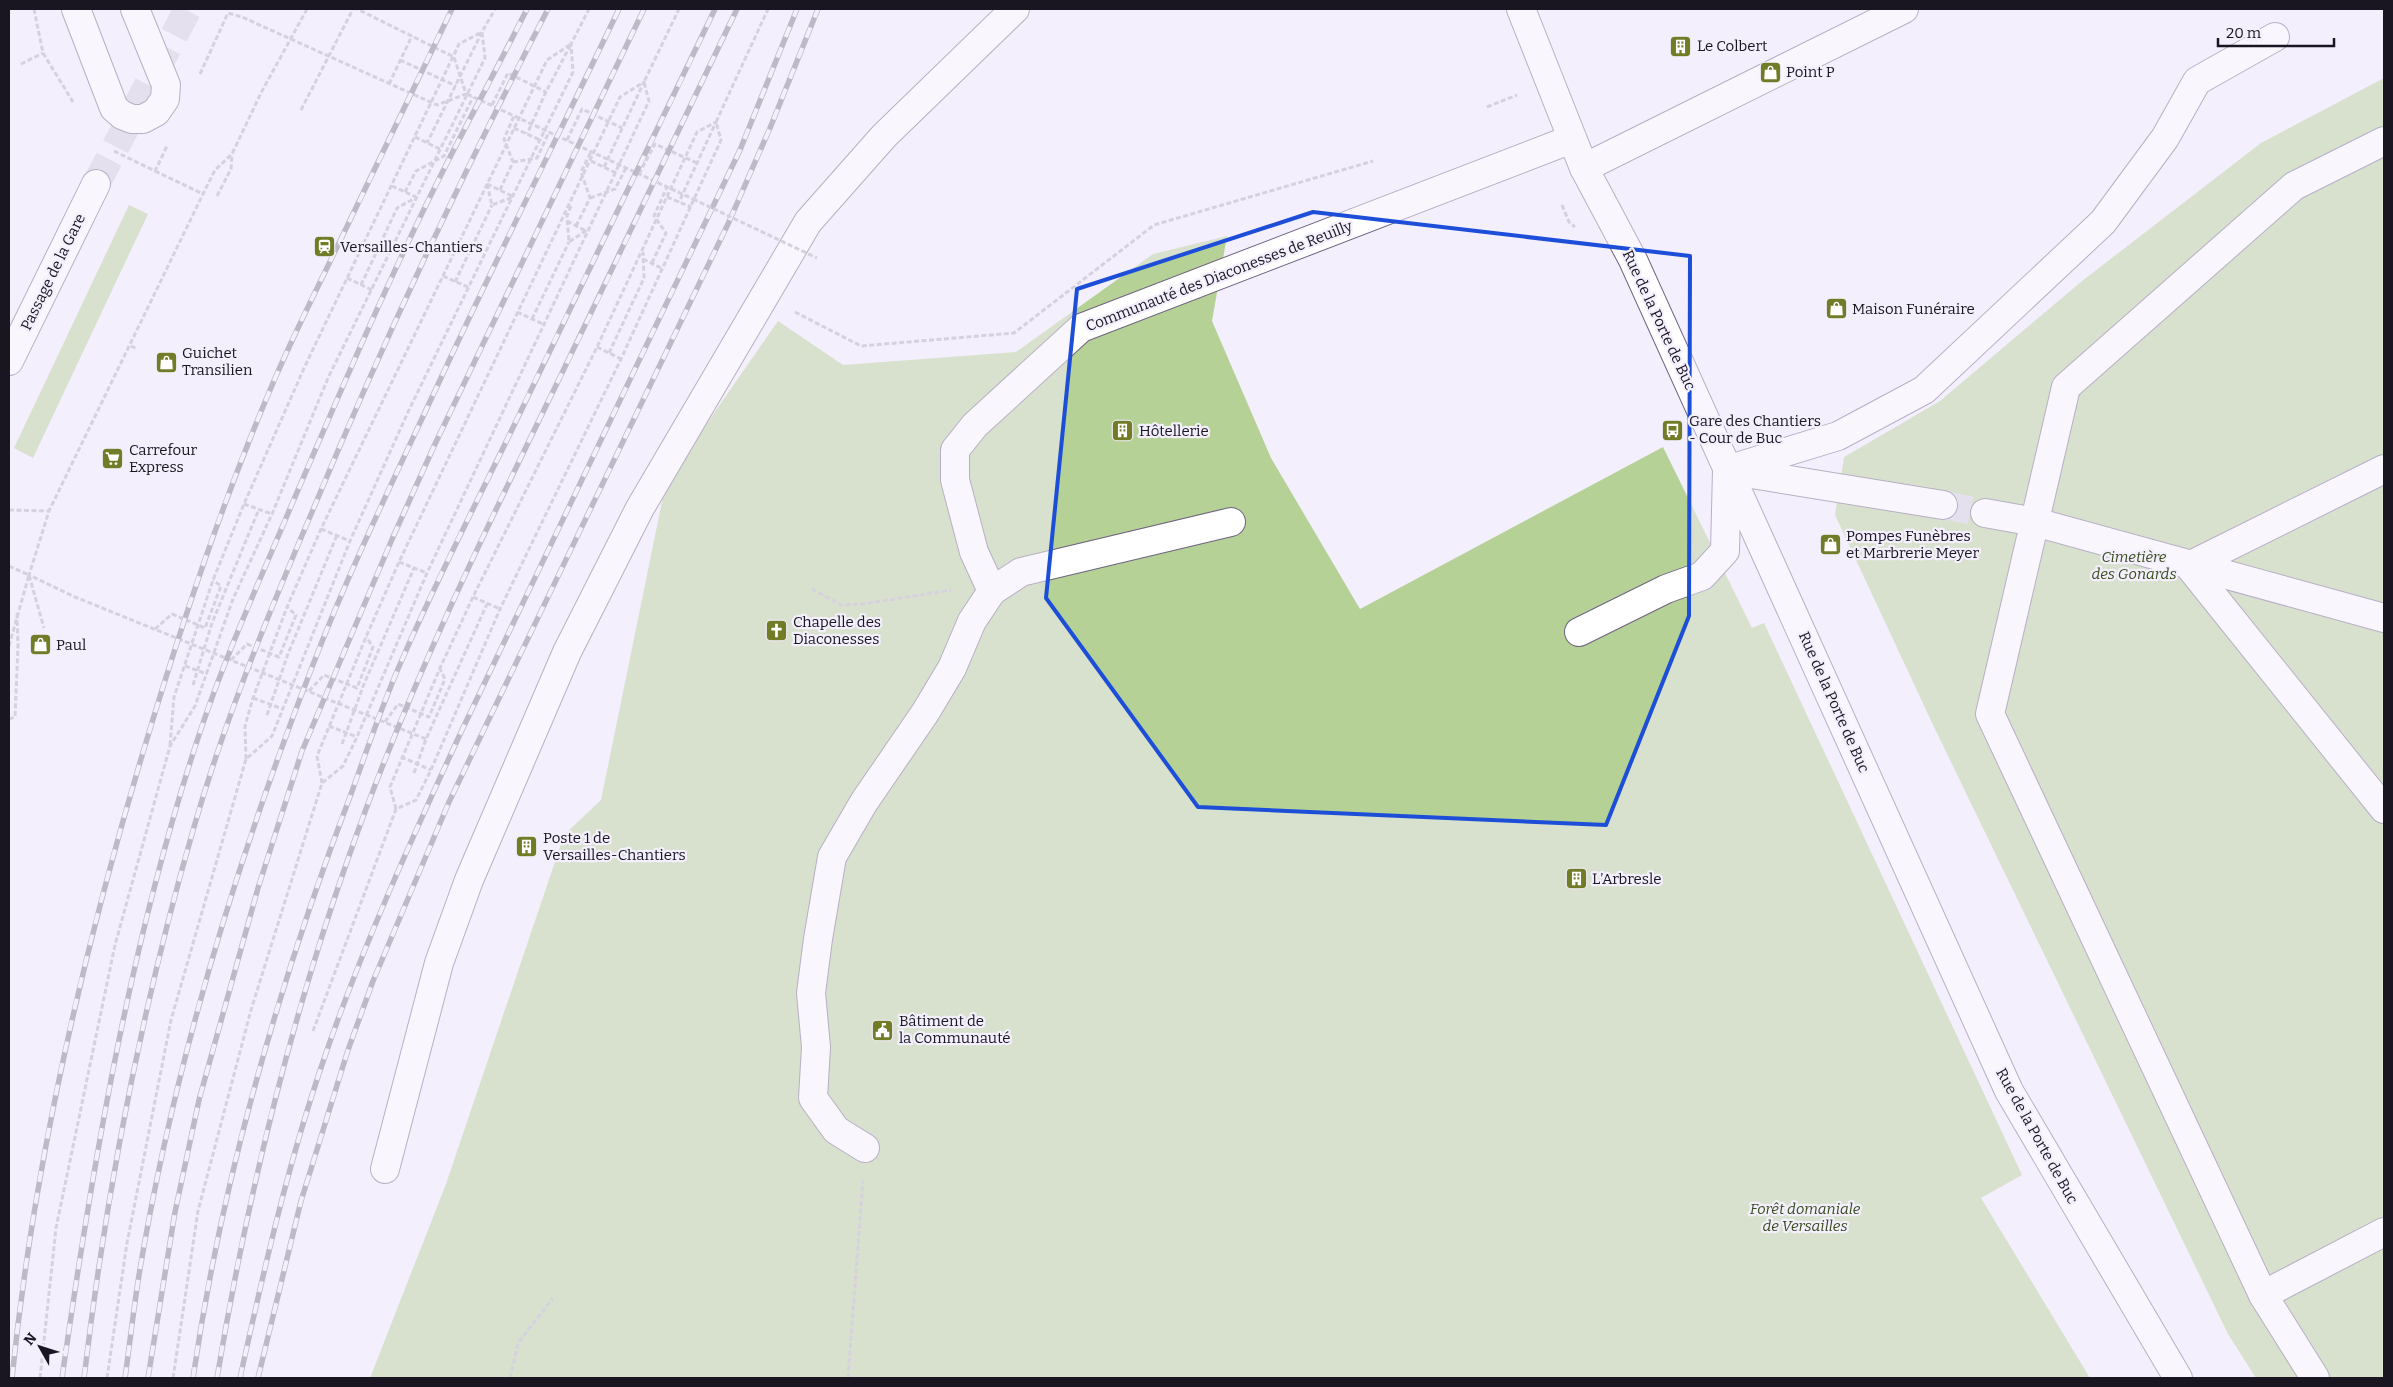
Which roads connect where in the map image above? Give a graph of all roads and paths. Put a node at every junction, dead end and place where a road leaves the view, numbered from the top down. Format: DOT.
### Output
graph roads {
  1 [pos="76,9"];
  2 [pos="135,9"];
  3 [pos="307,9"];
  4 [pos="355,9"];
  5 [pos="495,9"];
  6 [pos="589,9"];
  7 [pos="678,9"];
  8 [pos="768,9"];
  9 [pos="1015,9"];
  10 [pos="1522,9"];
  11 [pos="1904,9"];
  12 [pos="242,17"];
  13 [pos="482,32"];
  14 [pos="412,36"];
  15 [pos="2275,37"];
  16 [pos="290,39"];
  17 [pos="571,44"];
  18 [pos="43,53"];
  19 [pos="328,57"];
  20 [pos="400,60"];
  21 [pos="22,64"];
  22 [pos="644,82"];
  23 [pos="389,84"];
  24 [pos="456,86"];
  25 [pos="546,92"];
  26 [pos="466,94"];
  27 [pos="1517,95"];
  28 [pos="473,97"];
  29 [pos="492,106"];
  30 [pos="1488,107"];
  31 [pos="301,110"];
  32 [pos="514,116"];
  33 [pos="716,122"];
  34 [pos="514,128"];
  35 [pos="622,128"];
  36 [pos="549,132"];
  37 [pos="527,134"];
  38 [pos="415,137"];
  39 [pos="1572,138"];
  40 [pos="540,140"];
  41 [pos="566,140"];
  42 [pos="2384,141"];
  43 [pos="427,143"];
  44 [pos="506,146"];
  45 [pos="440,149"];
  46 [pos="590,152"];
  47 [pos="232,154"];
  48 [pos="530,159"];
  49 [pos="591,161"];
  50 [pos="1373,161"];
  51 [pos="434,162"];
  52 [pos="513,162"];
  53 [pos="697,163"];
  54 [pos="604,167"];
  55 [pos="626,168"];
  56 [pos="1584,168"];
  57 [pos="155,171"];
  58 [pos="616,173"];
  59 [pos="639,174"];
  60 [pos="225,180"];
  61 [pos="583,181"];
  62 [pos="230,183"];
  63 [pos="96,184"];
  64 [pos="487,184"];
  65 [pos="392,186"];
  66 [pos="667,187"];
  67 [pos="500,190"];
  68 [pos="405,192"];
  69 [pos="608,192"];
  70 [pos="203,194"];
  71 [pos="217,196"];
  72 [pos="513,196"];
  73 [pos="667,197"];
  74 [pos="416,198"];
  75 [pos="590,198"];
  76 [pos="679,202"];
  77 [pos="492,205"];
  78 [pos="690,207"];
  79 [pos="562,219"];
  80 [pos="658,221"];
  81 [pos="576,226"];
  82 [pos="588,232"];
  83 [pos="569,242"];
  84 [pos="639,257"];
  85 [pos="822,261"];
  86 [pos="652,263"];
  87 [pos="663,268"];
  88 [pos="443,276"];
  89 [pos="347,278"];
  90 [pos="455,282"];
  91 [pos="361,285"];
  92 [pos="468,288"];
  93 [pos="372,290"];
  94 [pos="799,303"];
  95 [pos="518,312"];
  96 [pos="532,319"];
  97 [pos="545,325"];
  98 [pos="131,346"];
  99 [pos="597,347"];
  100 [pos="137,349"];
  101 [pos="609,353"];
  102 [pos="621,359"];
  103 [pos="9,361"];
  104 [pos="2384,469"];
  105 [pos="1727,470"];
  106 [pos="244,504"];
  107 [pos="1943,505"];
  108 [pos="9,510"];
  109 [pos="259,510"];
  110 [pos="49,511"];
  111 [pos="1985,513"];
  112 [pos="272,514"];
  113 [pos="1230,522"];
  114 [pos="2035,522"];
  115 [pos="321,530"];
  116 [pos="337,535"];
  117 [pos="350,541"];
  118 [pos="399,562"];
  119 [pos="9,566"];
  120 [pos="2189,566"];
  121 [pos="414,568"];
  122 [pos="427,573"];
  123 [pos="29,575"];
  124 [pos="213,580"];
  125 [pos="812,589"];
  126 [pos="945,589"];
  127 [pos="992,591"];
  128 [pos="472,597"];
  129 [pos="487,604"];
  130 [pos="287,607"];
  131 [pos="500,609"];
  132 [pos="16,613"];
  133 [pos="2384,618"];
  134 [pos="44,628"];
  135 [pos="156,629"];
  136 [pos="1579,632"];
  137 [pos="366,636"];
  138 [pos="9,646"];
  139 [pos="205,649"];
  140 [pos="231,660"];
  141 [pos="185,666"];
  142 [pos="440,668"];
  143 [pos="196,670"];
  144 [pos="207,674"];
  145 [pos="196,679"];
  146 [pos="279,679"];
  147 [pos="193,685"];
  148 [pos="309,691"];
  149 [pos="253,698"];
  150 [pos="269,704"];
  151 [pos="269,709"];
  152 [pos="282,709"];
  153 [pos="355,710"];
  154 [pos="267,715"];
  155 [pos="9,719"];
  156 [pos="385,722"];
  157 [pos="329,726"];
  158 [pos="344,732"];
  159 [pos="357,737"];
  160 [pos="345,739"];
  161 [pos="426,739"];
  162 [pos="342,744"];
  163 [pos="170,746"];
  164 [pos="401,757"];
  165 [pos="246,759"];
  166 [pos="416,765"];
  167 [pos="431,770"];
  168 [pos="414,773"];
  169 [pos="322,783"];
  170 [pos="396,809"];
  171 [pos="2384,809"];
  172 [pos="313,1031"];
  173 [pos="865,1148"];
  174 [pos="385,1169"];
  175 [pos="2384,1232"];
  176 [pos="2264,1295"];
  177 [pos="553,1298"];
  178 [pos="40,1378"];
  179 [pos="107,1378"];
  180 [pos="173,1378"];
  181 [pos="510,1378"];
  182 [pos="848,1378"];
  183 [pos="2178,1378"];
  184 [pos="2315,1378"];
  1 -- 2 [label="main road"];
  3 -- 16 [label="path"];
  4 -- 14 [label="path"];
  4 -- 19 [label="path"];
  5 -- 13 [label="path"];
  6 -- 17 [label="path"];
  7 -- 22 [label="path"];
  8 -- 33 [label="path"];
  9 -- 174 [label="main road"];
  10 -- 39 [label="main road, Rue de la Porte de Buc"];
  11 -- 56 [label="main road"];
  12 -- 16 [label="path"];
  13 -- 24 [label="path"];
  13 -- 38 [label="path"];
  13 -- 45 [label="path"];
  14 -- 20 [label="path"];
  14 -- 26 [label="path"];
  15 -- 105 [label="main road"];
  16 -- 19 [label="path"];
  16 -- 47 [label="path"];
  17 -- 25 [label="path"];
  17 -- 34 [label="path"];
  17 -- 40 [label="path"];
  18 -- 21 [label="path"];
  19 -- 23 [label="path"];
  19 -- 31 [label="path"];
  20 -- 23 [label="path"];
  20 -- 24 [label="path"];
  22 -- 35 [label="path"];
  22 -- 49 [label="path"];
  22 -- 58 [label="path"];
  23 -- 26 [label="path"];
  24 -- 43 [label="path"];
  25 -- 29 [label="path"];
  25 -- 37 [label="path"];
  26 -- 28 [label="path"];
  27 -- 30 [label="path"];
  28 -- 29 [label="path"];
  28 -- 51 [label="path"];
  29 -- 32 [label="path"];
  32 -- 36 [label="path"];
  32 -- 44 [label="path"];
  33 -- 53 [label="path"];
  33 -- 73 [label="path"];
  33 -- 78 [label="path"];
  34 -- 37 [label="path"];
  34 -- 64 [label="path"];
  35 -- 41 [label="path"];
  35 -- 54 [label="path"];
  36 -- 41 [label="path"];
  36 -- 48 [label="path"];
  37 -- 40 [label="path"];
  38 -- 43 [label="path"];
  38 -- 65 [label="path"];
  39 -- 56 [label="main road, Rue de la Porte de Buc"];
  39 -- 127 [label="main road, Communauté des Diaconesses de Reuilly"];
  40 -- 72 [label="path"];
  41 -- 46 [label="path"];
  42 -- 114 [label="main road"];
  43 -- 45 [label="path"];
  44 -- 52 [label="path"];
  44 -- 64 [label="path"];
  45 -- 74 [label="path"];
  46 -- 55 [label="path"];
  46 -- 61 [label="path"];
  47 -- 60 [label="path"];
  47 -- 70 [label="path"];
  48 -- 52 [label="path"];
  48 -- 77 [label="path"];
  49 -- 54 [label="path"];
  49 -- 79 [label="path"];
  50 -- 94 [label="path"];
  51 -- 68 [label="path"];
  51 -- 91 [label="path"];
  52 -- 67 [label="path"];
  53 -- 59 [label="path"];
  53 -- 76 [label="path"];
  54 -- 58 [label="path"];
  55 -- 59 [label="path"];
  55 -- 69 [label="path"];
  56 -- 105 [label="main road, Rue de la Porte de Buc"];
  57 -- 70 [label="path"];
  58 -- 82 [label="path"];
  59 -- 66 [label="path"];
  60 -- 62 [label="path"];
  60 -- 71 [label="path"];
  61 -- 75 [label="path"];
  61 -- 83 [label="path"];
  63 -- 103 [label="main road, Passage de la Gare"];
  64 -- 67 [label="path"];
  64 -- 77 [label="path"];
  64 -- 88 [label="path"];
  65 -- 68 [label="path"];
  65 -- 89 [label="path"];
  66 -- 80 [label="path"];
  66 -- 85 [label="path, bridge"];
  67 -- 72 [label="path"];
  68 -- 74 [label="path"];
  69 -- 75 [label="path"];
  69 -- 83 [label="path"];
  70 -- 98 [label="path"];
  72 -- 92 [label="path"];
  73 -- 76 [label="path"];
  73 -- 84 [label="path"];
  74 -- 93 [label="path"];
  75 -- 81 [label="path"];
  76 -- 78 [label="path"];
  77 -- 90 [label="path"];
  78 -- 87 [label="path"];
  79 -- 81 [label="path"];
  79 -- 95 [label="path"];
  80 -- 86 [label="path"];
  80 -- 101 [label="path"];
  81 -- 82 [label="path"];
  82 -- 97 [label="path"];
  83 -- 96 [label="path"];
  84 -- 86 [label="path"];
  84 -- 99 [label="path"];
  86 -- 87 [label="path"];
  87 -- 102 [label="path"];
  88 -- 90 [label="path"];
  88 -- 115 [label="path"];
  89 -- 91 [label="path"];
  89 -- 106 [label="path"];
  90 -- 92 [label="path"];
  91 -- 93 [label="path"];
  92 -- 117 [label="path"];
  93 -- 112 [label="path"];
  95 -- 96 [label="path"];
  95 -- 118 [label="path"];
  96 -- 97 [label="path"];
  97 -- 122 [label="path"];
  98 -- 100 [label="path"];
  98 -- 110 [label="path"];
  99 -- 101 [label="path"];
  99 -- 128 [label="path"];
  101 -- 102 [label="path"];
  102 -- 131 [label="path"];
  104 -- 120 [label="main road"];
  105 -- 107 [label="main road"];
  105 -- 136 [label="main road"];
  105 -- 183 [label="main road, Rue de la Porte de Buc"];
  106 -- 109 [label="path"];
  106 -- 124 [label="path"];
  108 -- 110 [label="path"];
  109 -- 112 [label="path"];
  109 -- 139 [label="path"];
  110 -- 123 [label="path"];
  111 -- 114 [label="main road"];
  112 -- 144 [label="path"];
  113 -- 127 [label="main road"];
  114 -- 120 [label="main road"];
  114 -- 176 [label="main road"];
  115 -- 116 [label="path"];
  115 -- 130 [label="path"];
  116 -- 117 [label="path"];
  116 -- 146 [label="path"];
  117 -- 152 [label="path"];
  118 -- 121 [label="path"];
  118 -- 137 [label="path"];
  119 -- 123 [label="path"];
  120 -- 133 [label="main road"];
  120 -- 171 [label="main road"];
  121 -- 122 [label="path"];
  121 -- 153 [label="path"];
  122 -- 159 [label="path"];
  123 -- 132 [label="path"];
  123 -- 134 [label="path"];
  123 -- 135 [label="path"];
  124 -- 135 [label="path"];
  124 -- 141 [label="path"];
  125 -- 126 [label="path"];
  127 -- 173 [label="main road"];
  128 -- 129 [label="path"];
  128 -- 142 [label="path"];
  129 -- 131 [label="path"];
  129 -- 161 [label="path"];
  130 -- 140 [label="path"];
  130 -- 149 [label="path"];
  131 -- 167 [label="path"];
  132 -- 138 [label="path"];
  132 -- 155 [label="path"];
  135 -- 139 [label="path"];
  137 -- 148 [label="path"];
  137 -- 157 [label="path"];
  139 -- 140 [label="path"];
  139 -- 145 [label="path"];
  140 -- 146 [label="path"];
  141 -- 143 [label="path"];
  141 -- 163 [label="path"];
  142 -- 156 [label="path"];
  142 -- 164 [label="path"];
  143 -- 144 [label="path"];
  143 -- 145 [label="path"];
  144 -- 163 [label="path"];
  145 -- 147 [label="path"];
  146 -- 148 [label="path"];
  146 -- 151 [label="path"];
  148 -- 153 [label="path"];
  149 -- 150 [label="path"];
  149 -- 165 [label="path"];
  150 -- 151 [label="path"];
  150 -- 152 [label="path"];
  151 -- 154 [label="path"];
  152 -- 165 [label="path"];
  153 -- 156 [label="path"];
  153 -- 160 [label="path"];
  156 -- 161 [label="path"];
  157 -- 158 [label="path"];
  157 -- 169 [label="path"];
  158 -- 159 [label="path"];
  158 -- 160 [label="path"];
  159 -- 169 [label="path"];
  160 -- 162 [label="path"];
  161 -- 166 [label="path"];
  163 -- 178 [label="path"];
  164 -- 166 [label="path"];
  164 -- 170 [label="path"];
  165 -- 179 [label="path"];
  166 -- 167 [label="path"];
  166 -- 168 [label="path"];
  167 -- 170 [label="path"];
  169 -- 180 [label="path"];
  170 -- 172 [label="path"];
  173 -- 182 [label="path"];
  175 -- 176 [label="main road"];
  176 -- 184 [label="main road"];
  177 -- 181 [label="path"];
}
